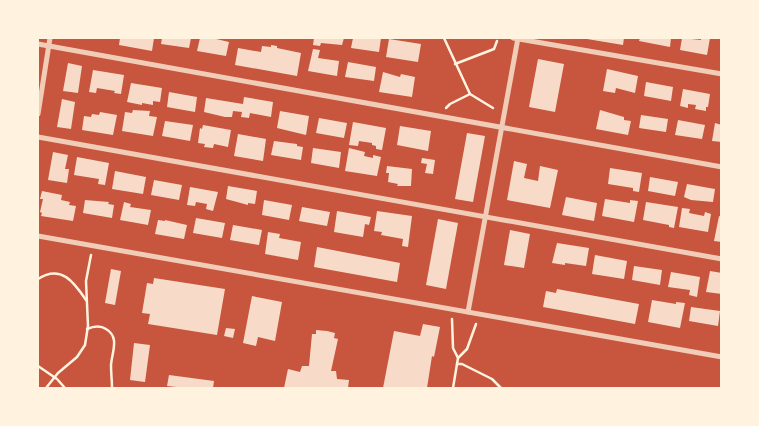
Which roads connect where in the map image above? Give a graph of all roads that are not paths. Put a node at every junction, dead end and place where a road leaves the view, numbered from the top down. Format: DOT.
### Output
graph roads {
  1 [pos="50,38"];
  2 [pos="516,38"];
  3 [pos="38,44"];
  4 [pos="49,46"];
  5 [pos="722,74"];
  6 [pos="38,114"];
  7 [pos="502,129"];
  8 [pos="38,138"];
  9 [pos="722,167"];
  10 [pos="485,217"];
  11 [pos="38,236"];
  12 [pos="722,259"];
  13 [pos="468,312"];
  14 [pos="722,357"];
  1 -- 4 [label="street"];
  2 -- 5 [label="street"];
  2 -- 7 [label="street"];
  3 -- 4 [label="street"];
  4 -- 6 [label="street"];
  4 -- 7 [label="street"];
  7 -- 9 [label="street"];
  7 -- 10 [label="street"];
  8 -- 10 [label="street"];
  10 -- 12 [label="street"];
  10 -- 13 [label="street"];
  11 -- 13 [label="street"];
  13 -- 14 [label="street"];
}
